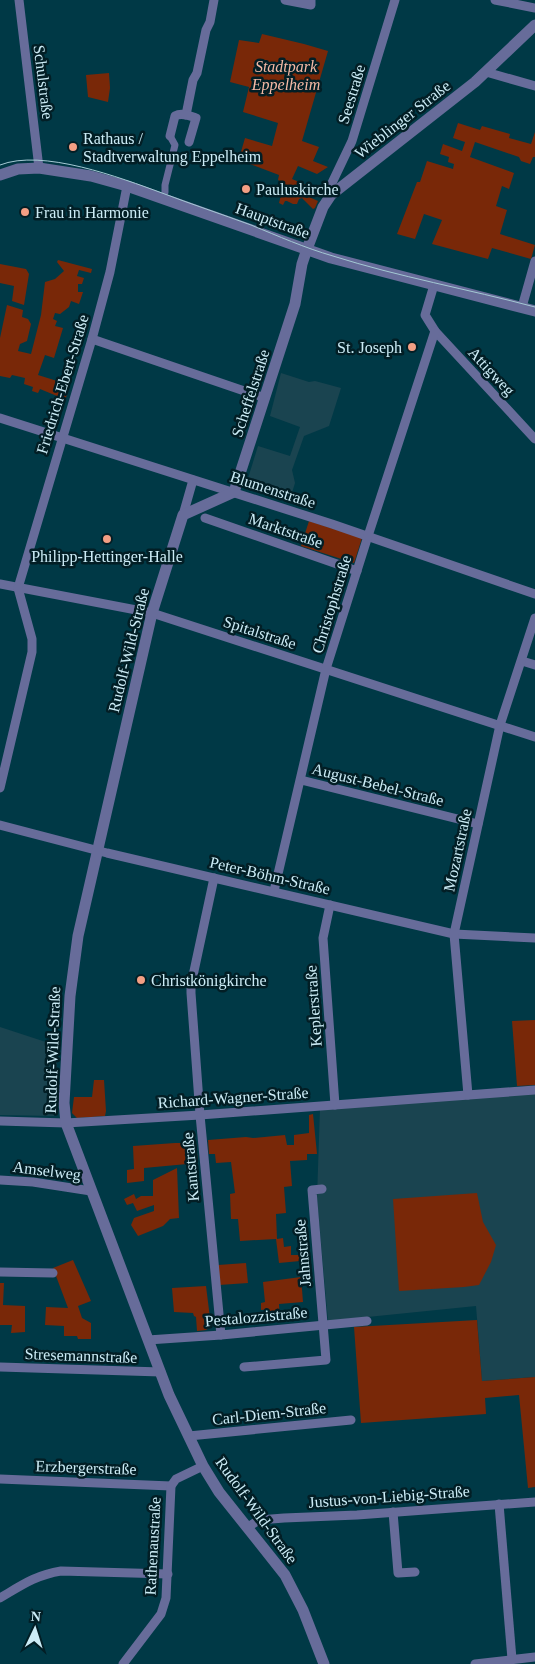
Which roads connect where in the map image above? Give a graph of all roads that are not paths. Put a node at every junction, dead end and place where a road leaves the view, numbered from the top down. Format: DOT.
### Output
graph roads {
  1 [pos="19,0"];
  2 [pos="214,0"];
  3 [pos="285,0"];
  4 [pos="311,0"];
  5 [pos="395,0"];
  6 [pos="495,0"];
  7 [pos="535,8"];
  8 [pos="535,25"];
  9 [pos="486,72"];
  10 [pos="535,86"];
  11 [pos="186,115"];
  12 [pos="170,136"];
  13 [pos="189,142"];
  14 [pos="39,168"];
  15 [pos="0,174"];
  16 [pos="127,186"];
  17 [pos="165,192"];
  18 [pos="331,195"];
  19 [pos="307,249"];
  20 [pos="535,261"];
  21 [pos="434,285"];
  22 [pos="522,307"];
  23 [pos="535,311"];
  24 [pos="435,331"];
  25 [pos="92,339"];
  26 [pos="265,398"];
  27 [pos="0,418"];
  28 [pos="62,437"];
  29 [pos="535,439"];
  30 [pos="193,480"];
  31 [pos="234,492"];
  32 [pos="184,515"];
  33 [pos="205,518"];
  34 [pos="368,536"];
  35 [pos="357,570"];
  36 [pos="0,584"];
  37 [pos="18,588"];
  38 [pos="535,594"];
  39 [pos="152,613"];
  40 [pos="535,618"];
  41 [pos="522,661"];
  42 [pos="535,665"];
  43 [pos="326,669"];
  44 [pos="500,725"];
  45 [pos="535,737"];
  46 [pos="301,780"];
  47 [pos="0,788"];
  48 [pos="478,824"];
  49 [pos="0,825"];
  50 [pos="98,849"];
  51 [pos="214,878"];
  52 [pos="274,891"];
  53 [pos="330,905"];
  54 [pos="454,934"];
  55 [pos="535,938"];
  56 [pos="535,1090"];
  57 [pos="468,1095"];
  58 [pos="335,1105"];
  59 [pos="200,1115"];
  60 [pos="0,1121"];
  61 [pos="66,1123"];
  62 [pos="0,1180"];
  63 [pos="322,1189"];
  64 [pos="91,1191"];
  65 [pos="0,1272"];
  66 [pos="53,1273"];
  67 [pos="367,1321"];
  68 [pos="324,1325"];
  69 [pos="221,1335"];
  70 [pos="148,1340"];
  71 [pos="0,1367"];
  72 [pos="244,1367"];
  73 [pos="161,1372"];
  74 [pos="351,1420"];
  75 [pos="189,1436"];
  76 [pos="203,1466"];
  77 [pos="0,1479"];
  78 [pos="171,1486"];
  79 [pos="535,1502"];
  80 [pos="499,1504"];
  81 [pos="393,1512"];
  82 [pos="248,1527"];
  83 [pos="416,1572"];
  84 [pos="168,1574"];
  85 [pos="0,1598"];
  86 [pos="535,1656"];
  87 [pos="512,1659"];
  88 [pos="124,1664"];
  89 [pos="324,1664"];
  90 [pos="475,1664"];
  1 -- 14 [label="street, Schulstraße"];
  2 -- 11 [label="street"];
  3 -- 4 [label="street"];
  5 -- 18 [label="street, Seestraße"];
  6 -- 7 [label="street"];
  8 -- 9 [label="street, Wieblinger Straße"];
  9 -- 10 [label="street"];
  9 -- 18 [label="street, Wieblinger Straße"];
  11 -- 12 [label="street"];
  11 -- 13 [label="street"];
  12 -- 17 [label="street"];
  14 -- 15 [label="street, Hauptstraße"];
  14 -- 16 [label="street, Hauptstraße"];
  16 -- 19 [label="street, Hauptstraße"];
  16 -- 25 [label="street, Friedrich-Ebert-Straße"];
  18 -- 19 [label="street, Wieblinger Straße"];
  19 -- 21 [label="street, Hauptstraße"];
  19 -- 26 [label="street, Scheffelstraße"];
  20 -- 22 [label="street"];
  21 -- 22 [label="street, Hauptstraße"];
  21 -- 24 [label="street, Attigweg"];
  22 -- 23 [label="street, Hauptstraße"];
  24 -- 29 [label="street, Attigweg"];
  24 -- 34 [label="street, Christophstraße"];
  25 -- 26 [label="street"];
  25 -- 28 [label="street, Friedrich-Ebert-Straße"];
  26 -- 31 [label="street, Scheffelstraße"];
  27 -- 28 [label="street, Blumenstraße"];
  28 -- 30 [label="street, Blumenstraße"];
  28 -- 37 [label="street, Friedrich-Ebert-Straße"];
  30 -- 31 [label="street, Blumenstraße"];
  30 -- 32 [label="street, Rudolf-Wild-Straße"];
  31 -- 32 [label="street"];
  31 -- 34 [label="street, Blumenstraße"];
  32 -- 39 [label="street, Rudolf-Wild-Straße"];
  33 -- 35 [label="street, Marktstraße"];
  34 -- 35 [label="street, Christophstraße"];
  34 -- 38 [label="street, Blumenstraße"];
  35 -- 43 [label="street, Christophstraße"];
  36 -- 37 [label="street, Spitalstraße"];
  37 -- 39 [label="street, Spitalstraße"];
  37 -- 47 [label="street"];
  39 -- 43 [label="street, Spitalstraße"];
  39 -- 50 [label="street, Rudolf-Wild-Straße"];
  40 -- 41 [label="street, Mozartstraße"];
  41 -- 42 [label="street"];
  41 -- 44 [label="street, Mozartstraße"];
  43 -- 44 [label="street, Spitalstraße"];
  43 -- 46 [label="street, Christophstraße"];
  44 -- 45 [label="street, Spitalstraße"];
  44 -- 48 [label="street, Mozartstraße"];
  46 -- 48 [label="street, August-Bebel-Straße"];
  46 -- 52 [label="street, Christophstraße"];
  48 -- 54 [label="street, Mozartstraße"];
  49 -- 50 [label="street, Peter-Böhm-Straße"];
  50 -- 51 [label="street, Peter-Böhm-Straße"];
  50 -- 61 [label="street, Rudolf-Wild-Straße"];
  51 -- 52 [label="street, Peter-Böhm-Straße"];
  51 -- 59 [label="street, Kantstraße"];
  52 -- 53 [label="street, Peter-Böhm-Straße"];
  53 -- 54 [label="street, Peter-Böhm-Straße"];
  53 -- 58 [label="street, Keplerstraße"];
  54 -- 55 [label="street, Peter-Böhm-Straße"];
  54 -- 57 [label="street, Mozartstraße"];
  56 -- 57 [label="street, Richard-Wagner-Straße"];
  57 -- 58 [label="street, Richard-Wagner-Straße"];
  58 -- 59 [label="street, Richard-Wagner-Straße"];
  59 -- 61 [label="street, Richard-Wagner-Straße"];
  59 -- 69 [label="street, Kantstraße"];
  60 -- 61 [label="street, Richard-Wagner-Straße"];
  61 -- 64 [label="street, Rudolf-Wild-Straße"];
  62 -- 64 [label="street, Amselweg"];
  63 -- 68 [label="street, Jahnstraße"];
  64 -- 70 [label="street, Rudolf-Wild-Straße"];
  65 -- 66 [label="street"];
  67 -- 68 [label="street, Pestalozzistraße"];
  68 -- 69 [label="street, Pestalozzistraße"];
  68 -- 72 [label="street"];
  69 -- 70 [label="street, Pestalozzistraße"];
  70 -- 73 [label="street, Rudolf-Wild-Straße"];
  71 -- 73 [label="street, Stresemannstraße"];
  73 -- 75 [label="street, Rudolf-Wild-Straße"];
  74 -- 75 [label="street, Carl-Diem-Straße"];
  75 -- 76 [label="street, Rudolf-Wild-Straße"];
  76 -- 78 [label="street, Rathenaustraße"];
  76 -- 82 [label="street, Rudolf-Wild-Straße"];
  77 -- 78 [label="street, Erzbergerstraße"];
  78 -- 84 [label="street, Rathenaustraße"];
  79 -- 80 [label="street, Justus-von-Liebig-Straße"];
  80 -- 81 [label="street, Justus-von-Liebig-Straße"];
  80 -- 87 [label="street"];
  81 -- 82 [label="street, Justus-von-Liebig-Straße"];
  81 -- 83 [label="street"];
  82 -- 89 [label="street, Rudolf-Wild-Straße"];
  84 -- 85 [label="street"];
  84 -- 88 [label="street, Rathenaustraße"];
  86 -- 87 [label="street"];
  87 -- 90 [label="street"];
}
